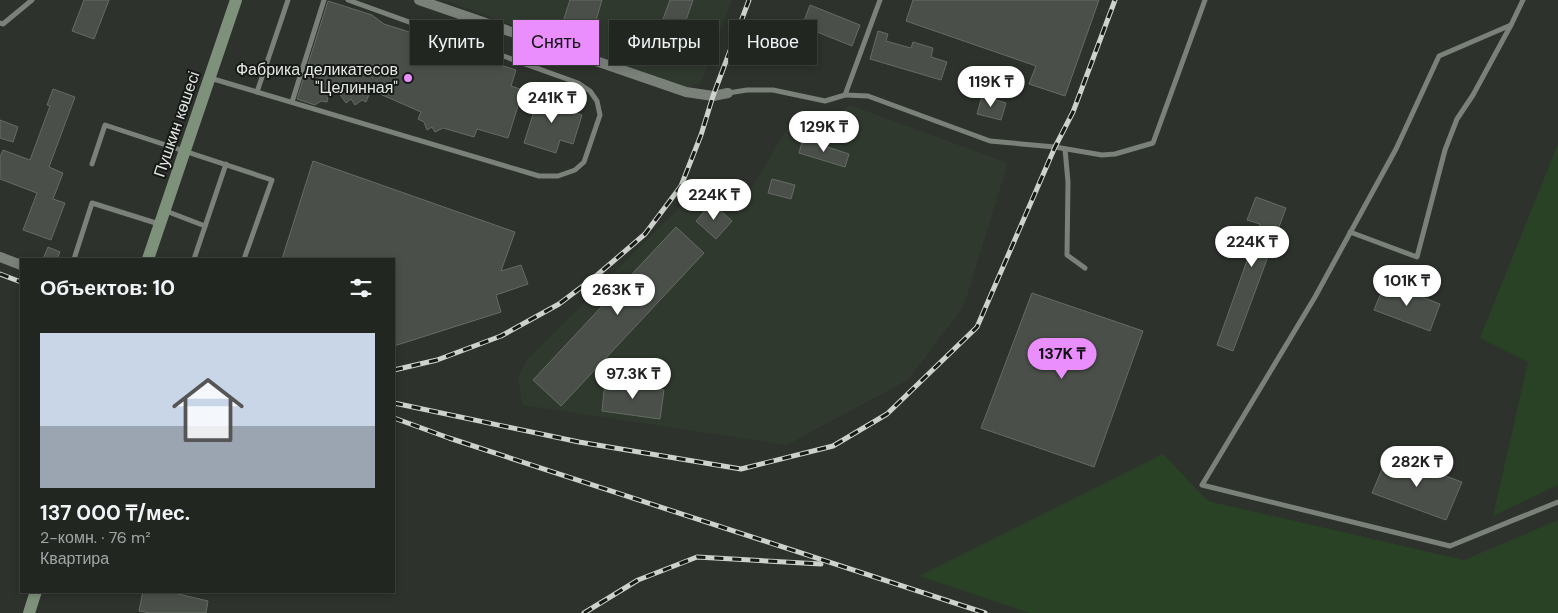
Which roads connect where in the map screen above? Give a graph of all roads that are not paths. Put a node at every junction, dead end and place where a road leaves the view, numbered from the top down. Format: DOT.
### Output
graph roads {
  1 [pos="32,0"];
  2 [pos="236,0"];
  3 [pos="288,0"];
  4 [pos="324,0"];
  5 [pos="348,0"];
  6 [pos="419,0"];
  7 [pos="880,0"];
  8 [pos="1205,0"];
  9 [pos="1523,0"];
  10 [pos="0,23"];
  11 [pos="1511,25"];
  12 [pos="209,77"];
  13 [pos="257,92"];
  14 [pos="728,93"];
  15 [pos="845,96"];
  16 [pos="292,102"];
  17 [pos="1065,149"];
  18 [pos="184,150"];
  19 [pos="92,164"];
  20 [pos="226,164"];
  21 [pos="164,210"];
  22 [pos="159,224"];
  23 [pos="205,226"];
  24 [pos="1350,232"];
  25 [pos="0,257"];
  26 [pos="74,258"];
  27 [pos="148,258"];
  28 [pos="194,258"];
  29 [pos="244,258"];
  30 [pos="20,265"];
  31 [pos="1085,268"];
  32 [pos="1558,502"];
  33 [pos="35,593"];
  34 [pos="28,613"];
  1 -- 10 [label="lane"];
  2 -- 12 [label="main road, Пушкин көшесі"];
  3 -- 13 [label="lane"];
  4 -- 16 [label="lane"];
  5 -- 16 [label="lane"];
  6 -- 14 [label="street"];
  7 -- 15 [label="lane"];
  8 -- 17 [label="lane"];
  9 -- 11 [label="lane"];
  11 -- 24 [label="lane"];
  11 -- 24 [label="lane"];
  12 -- 13 [label="lane"];
  12 -- 18 [label="main road, Пушкин көшесі"];
  13 -- 16 [label="lane"];
  14 -- 15 [label="lane"];
  15 -- 17 [label="lane"];
  17 -- 31 [label="lane"];
  18 -- 19 [label="lane"];
  18 -- 20 [label="lane"];
  18 -- 21 [label="main road, Пушкин көшесі"];
  20 -- 23 [label="lane"];
  20 -- 29 [label="lane"];
  21 -- 22 [label="main road, Пушкин көшесі"];
  21 -- 23 [label="lane"];
  22 -- 26 [label="lane"];
  22 -- 27 [label="main road, Пушкин көшесі"];
  23 -- 28 [label="lane"];
  24 -- 32 [label="lane"];
  25 -- 30 [label="street"];
  33 -- 34 [label="main road"];
}
